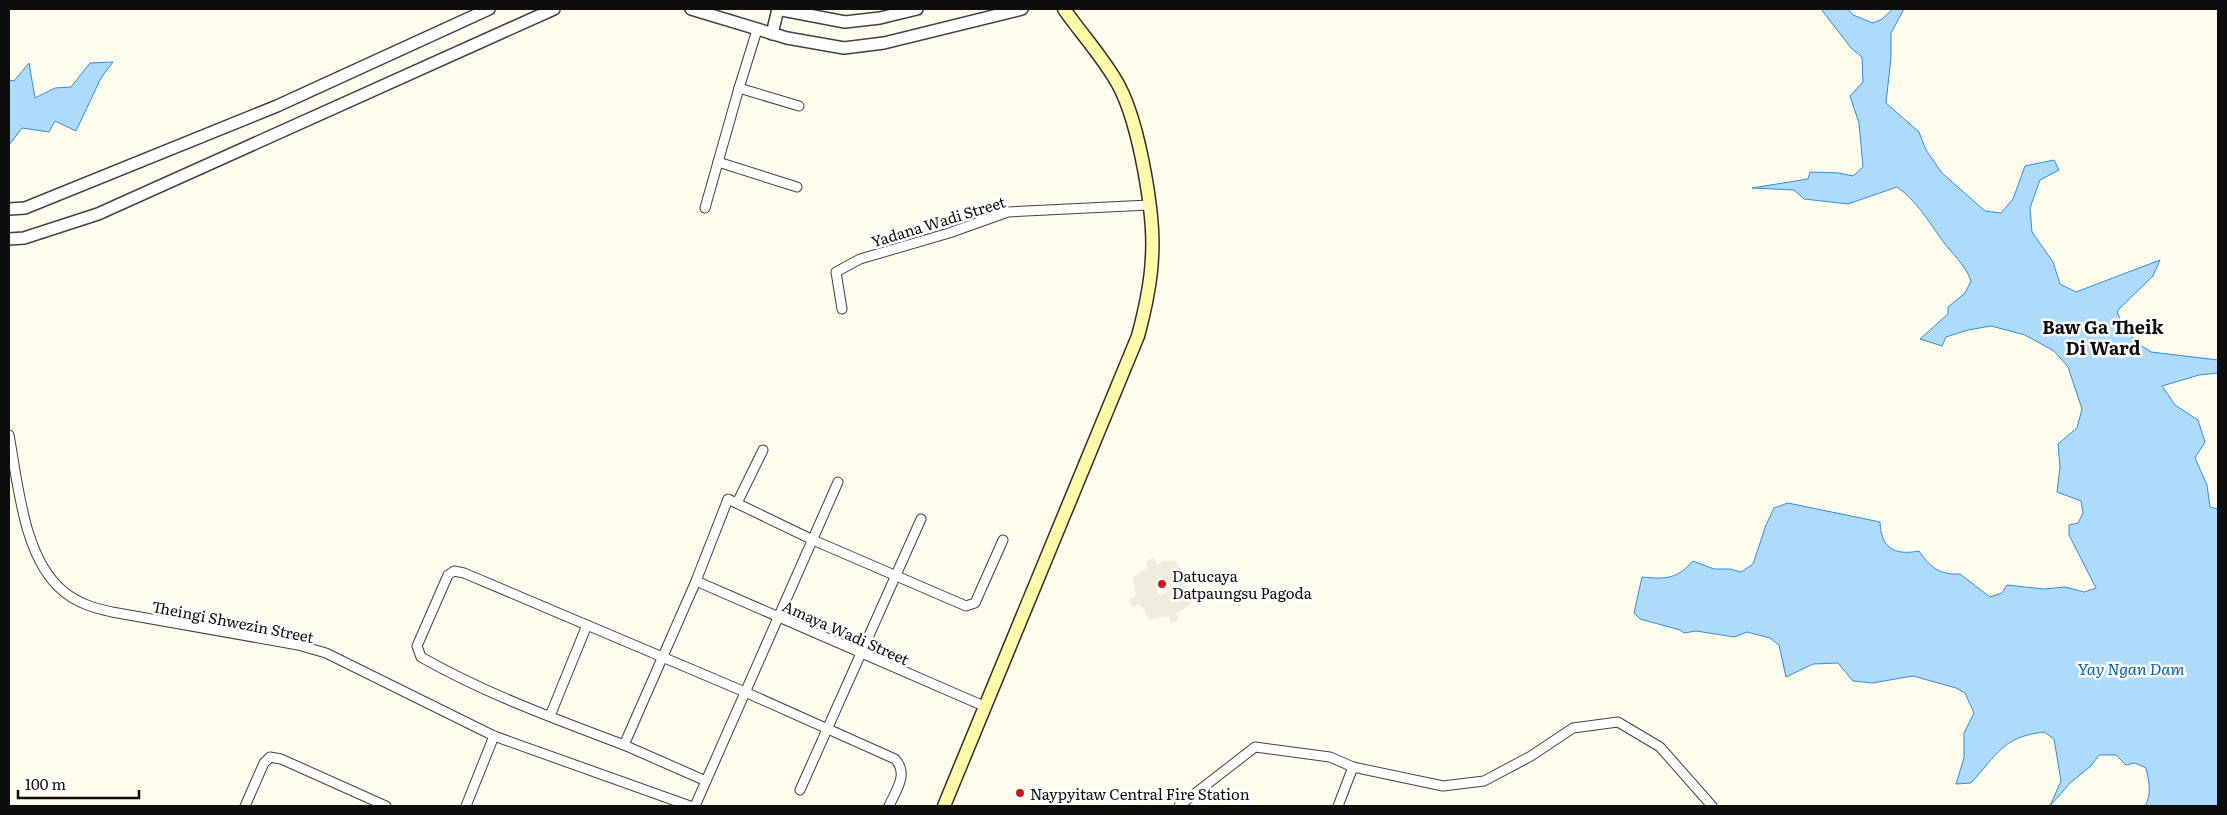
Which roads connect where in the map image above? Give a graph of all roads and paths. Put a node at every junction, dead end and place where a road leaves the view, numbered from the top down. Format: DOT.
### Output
graph roads {
  1 [pos="489,9"];
  2 [pos="554,9"];
  3 [pos="691,9"];
  4 [pos="778,9"];
  5 [pos="918,9"];
  6 [pos="1022,9"];
  7 [pos="1064,9"];
  8 [pos="757,30"];
  9 [pos="772,34"];
  10 [pos="738,88"];
  11 [pos="798,106"];
  12 [pos="718,162"];
  13 [pos="797,187"];
  14 [pos="1148,206"];
  15 [pos="705,208"];
  16 [pos="9,209"];
  17 [pos="9,239"];
  18 [pos="842,309"];
  19 [pos="9,435"];
  20 [pos="763,450"];
  21 [pos="838,482"];
  22 [pos="737,503"];
  23 [pos="921,519"];
  24 [pos="812,540"];
  25 [pos="1003,540"];
  26 [pos="897,576"];
  27 [pos="696,581"];
  28 [pos="779,617"];
  29 [pos="587,625"];
  30 [pos="862,655"];
  31 [pos="662,656"];
  32 [pos="745,692"];
  33 [pos="986,707"];
  34 [pos="550,716"];
  35 [pos="828,729"];
  36 [pos="494,736"];
  37 [pos="624,745"];
  38 [pos="1353,767"];
  39 [pos="706,781"];
  40 [pos="800,790"];
  41 [pos="245,806"];
  42 [pos="386,806"];
  43 [pos="466,806"];
  44 [pos="690,806"];
  45 [pos="695,806"];
  46 [pos="889,806"];
  47 [pos="944,806"];
  48 [pos="1179,806"];
  49 [pos="1338,806"];
  50 [pos="1712,806"];
  1 -- 16 [label="street"];
  2 -- 17 [label="street"];
  3 -- 8 [label="street"];
  4 -- 5 [label="street"];
  4 -- 9 [label="street"];
  6 -- 9 [label="street"];
  7 -- 14 [label="main road"];
  8 -- 9 [label="street"];
  8 -- 10 [label="street"];
  10 -- 11 [label="street"];
  10 -- 12 [label="street"];
  12 -- 13 [label="street"];
  12 -- 15 [label="street"];
  14 -- 18 [label="street, Yadana Wadi Street"];
  14 -- 33 [label="main road"];
  19 -- 36 [label="street, Theingi Shwezin Street"];
  20 -- 22 [label="street"];
  21 -- 24 [label="street"];
  22 -- 24 [label="street"];
  22 -- 27 [label="street"];
  23 -- 26 [label="street"];
  24 -- 26 [label="street"];
  24 -- 28 [label="street"];
  25 -- 26 [label="street"];
  26 -- 30 [label="street"];
  27 -- 28 [label="street, Amaya Wadi Street"];
  27 -- 31 [label="street"];
  28 -- 30 [label="street, Amaya Wadi Street"];
  28 -- 32 [label="street"];
  29 -- 31 [label="street"];
  29 -- 34 [label="street"];
  29 -- 34 [label="street"];
  30 -- 33 [label="street, Amaya Wadi Street"];
  30 -- 35 [label="street"];
  31 -- 32 [label="street"];
  31 -- 37 [label="street"];
  32 -- 35 [label="street"];
  32 -- 39 [label="street"];
  33 -- 47 [label="main road"];
  34 -- 37 [label="street"];
  35 -- 40 [label="street"];
  35 -- 46 [label="street"];
  36 -- 43 [label="street"];
  36 -- 44 [label="street, Theingi Shwezin Street"];
  37 -- 39 [label="street"];
  38 -- 48 [label="street"];
  38 -- 49 [label="street"];
  38 -- 50 [label="street"];
  39 -- 45 [label="street"];
  41 -- 42 [label="street"];
}
